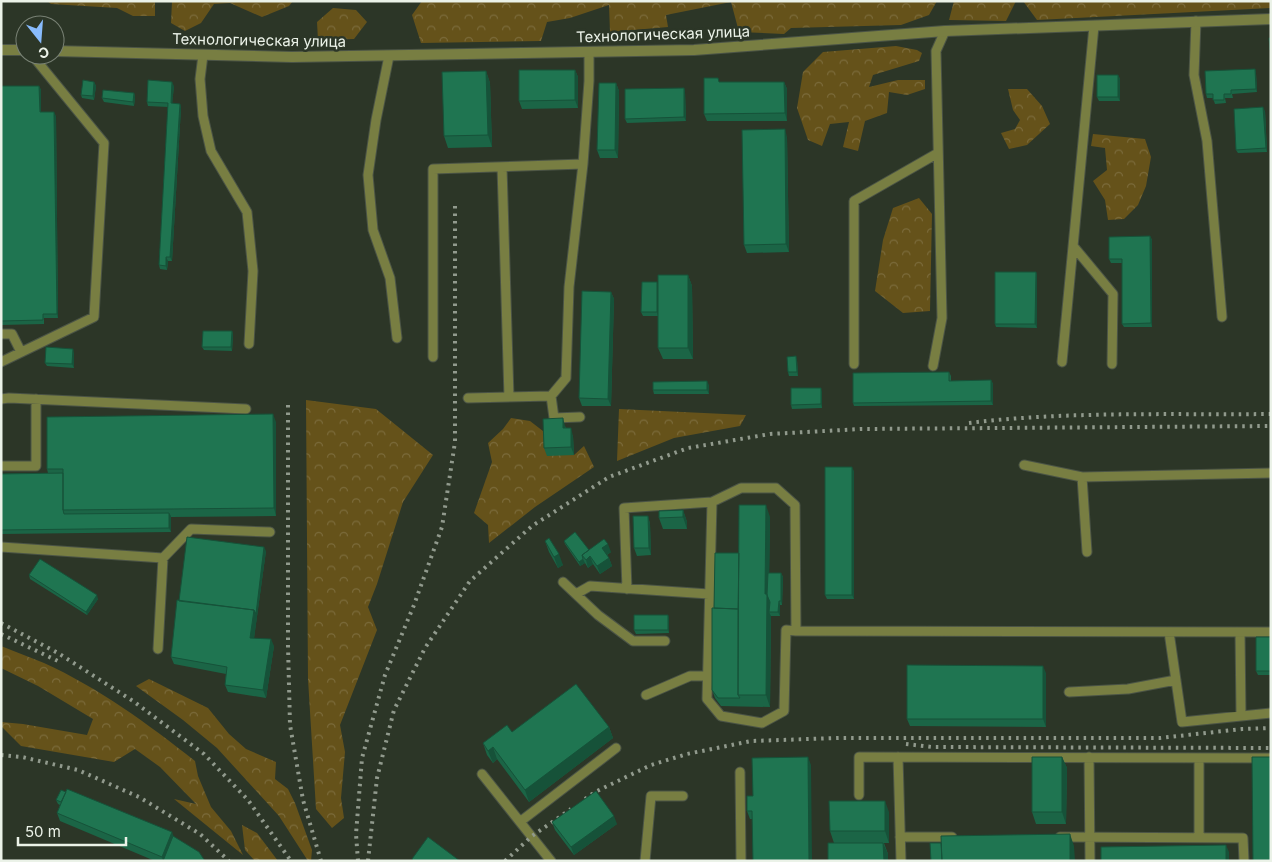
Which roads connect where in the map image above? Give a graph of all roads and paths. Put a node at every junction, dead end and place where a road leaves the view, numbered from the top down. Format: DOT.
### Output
graph roads {
  1 [pos="1271,19"];
  2 [pos="1196,21"];
  3 [pos="1094,26"];
  4 [pos="945,30"];
  5 [pos="1,50"];
  6 [pos="15,50"];
  7 [pos="65,51"];
  8 [pos="589,52"];
  9 [pos="203,55"];
  10 [pos="388,56"];
  11 [pos="40,65"];
  12 [pos="938,153"];
  13 [pos="583,164"];
  14 [pos="502,167"];
  15 [pos="1074,247"];
  16 [pos="1222,318"];
  17 [pos="1,334"];
  18 [pos="396,338"];
  19 [pos="249,344"];
  20 [pos="21,352"];
  21 [pos="433,357"];
  22 [pos="1,362"];
  23 [pos="1062,362"];
  24 [pos="854,364"];
  25 [pos="1112,364"];
  26 [pos="933,366"];
  27 [pos="551,396"];
  28 [pos="509,397"];
  29 [pos="468,398"];
  30 [pos="1,399"];
  31 [pos="36,399"];
  32 [pos="246,409"];
  33 [pos="580,417"];
  34 [pos="1024,465"];
  35 [pos="1,466"];
  36 [pos="1271,473"];
  37 [pos="1082,477"];
  38 [pos="712,502"];
  39 [pos="270,532"];
  40 [pos="1,547"];
  41 [pos="1087,552"];
  42 [pos="163,558"];
  43 [pos="562,582"];
  44 [pos="627,589"];
  45 [pos="576,594"];
  46 [pos="709,594"];
  47 [pos="796,631"];
  48 [pos="1169,632"];
  49 [pos="1240,632"];
  50 [pos="1271,632"];
  51 [pos="665,641"];
  52 [pos="158,649"];
  53 [pos="708,676"];
  54 [pos="1176,680"];
  55 [pos="1069,692"];
  56 [pos="646,695"];
  57 [pos="1271,713"];
  58 [pos="1241,716"];
  59 [pos="616,748"];
  60 [pos="898,757"];
  61 [pos="1089,757"];
  62 [pos="1199,758"];
  63 [pos="1271,758"];
  64 [pos="740,772"];
  65 [pos="482,774"];
  66 [pos="683,796"];
  67 [pos="859,796"];
  68 [pos="521,821"];
  69 [pos="900,837"];
  70 [pos="960,837"];
  71 [pos="1050,837"];
  72 [pos="1090,837"];
  73 [pos="1199,838"];
  74 [pos="551,861"];
  75 [pos="645,861"];
  76 [pos="741,861"];
  77 [pos="901,861"];
  78 [pos="1090,861"];
  79 [pos="1244,861"];
  1 -- 2 [label="street, Технологическая улица"];
  2 -- 3 [label="street, Технологическая улица"];
  2 -- 16 [label="lane"];
  3 -- 4 [label="street, Технологическая улица"];
  3 -- 15 [label="lane"];
  4 -- 8 [label="street, Технологическая улица"];
  4 -- 12 [label="lane"];
  5 -- 6 [label="street"];
  7 -- 9 [label="street, Технологическая улица"];
  8 -- 10 [label="street, Технологическая улица"];
  8 -- 13 [label="lane"];
  9 -- 10 [label="street, Технологическая улица"];
  9 -- 19 [label="lane"];
  10 -- 18 [label="lane"];
  11 -- 20 [label="lane"];
  12 -- 24 [label="lane"];
  12 -- 26 [label="lane"];
  13 -- 14 [label="lane"];
  13 -- 27 [label="lane"];
  14 -- 21 [label="lane"];
  14 -- 28 [label="lane"];
  15 -- 23 [label="lane"];
  15 -- 25 [label="lane"];
  17 -- 20 [label="lane"];
  20 -- 22 [label="lane"];
  27 -- 28 [label="lane"];
  27 -- 33 [label="lane"];
  28 -- 29 [label="lane"];
  30 -- 31 [label="lane"];
  31 -- 32 [label="lane"];
  31 -- 35 [label="lane"];
  34 -- 37 [label="lane"];
  36 -- 37 [label="lane"];
  37 -- 41 [label="lane"];
  38 -- 44 [label="lane"];
  38 -- 46 [label="lane"];
  38 -- 47 [label="lane"];
  39 -- 42 [label="lane"];
  40 -- 42 [label="lane"];
  42 -- 52 [label="lane"];
  43 -- 45 [label="lane"];
  44 -- 45 [label="lane"];
  44 -- 46 [label="lane"];
  45 -- 51 [label="lane"];
  46 -- 53 [label="lane"];
  47 -- 48 [label="lane"];
  47 -- 53 [label="lane"];
  48 -- 49 [label="lane"];
  48 -- 54 [label="lane"];
  49 -- 50 [label="lane"];
  49 -- 58 [label="lane"];
  53 -- 56 [label="lane"];
  54 -- 55 [label="lane"];
  54 -- 58 [label="lane"];
  57 -- 58 [label="lane"];
  59 -- 68 [label="lane"];
  60 -- 61 [label="lane"];
  60 -- 67 [label="lane"];
  60 -- 69 [label="lane"];
  61 -- 62 [label="lane"];
  61 -- 72 [label="lane"];
  62 -- 63 [label="lane"];
  62 -- 73 [label="lane"];
  64 -- 76 [label="lane"];
  65 -- 68 [label="lane"];
  66 -- 75 [label="lane"];
  68 -- 74 [label="lane"];
  69 -- 70 [label="lane"];
  69 -- 77 [label="lane"];
  71 -- 72 [label="lane"];
  72 -- 73 [label="lane"];
  72 -- 78 [label="lane"];
  73 -- 79 [label="lane"];
}
